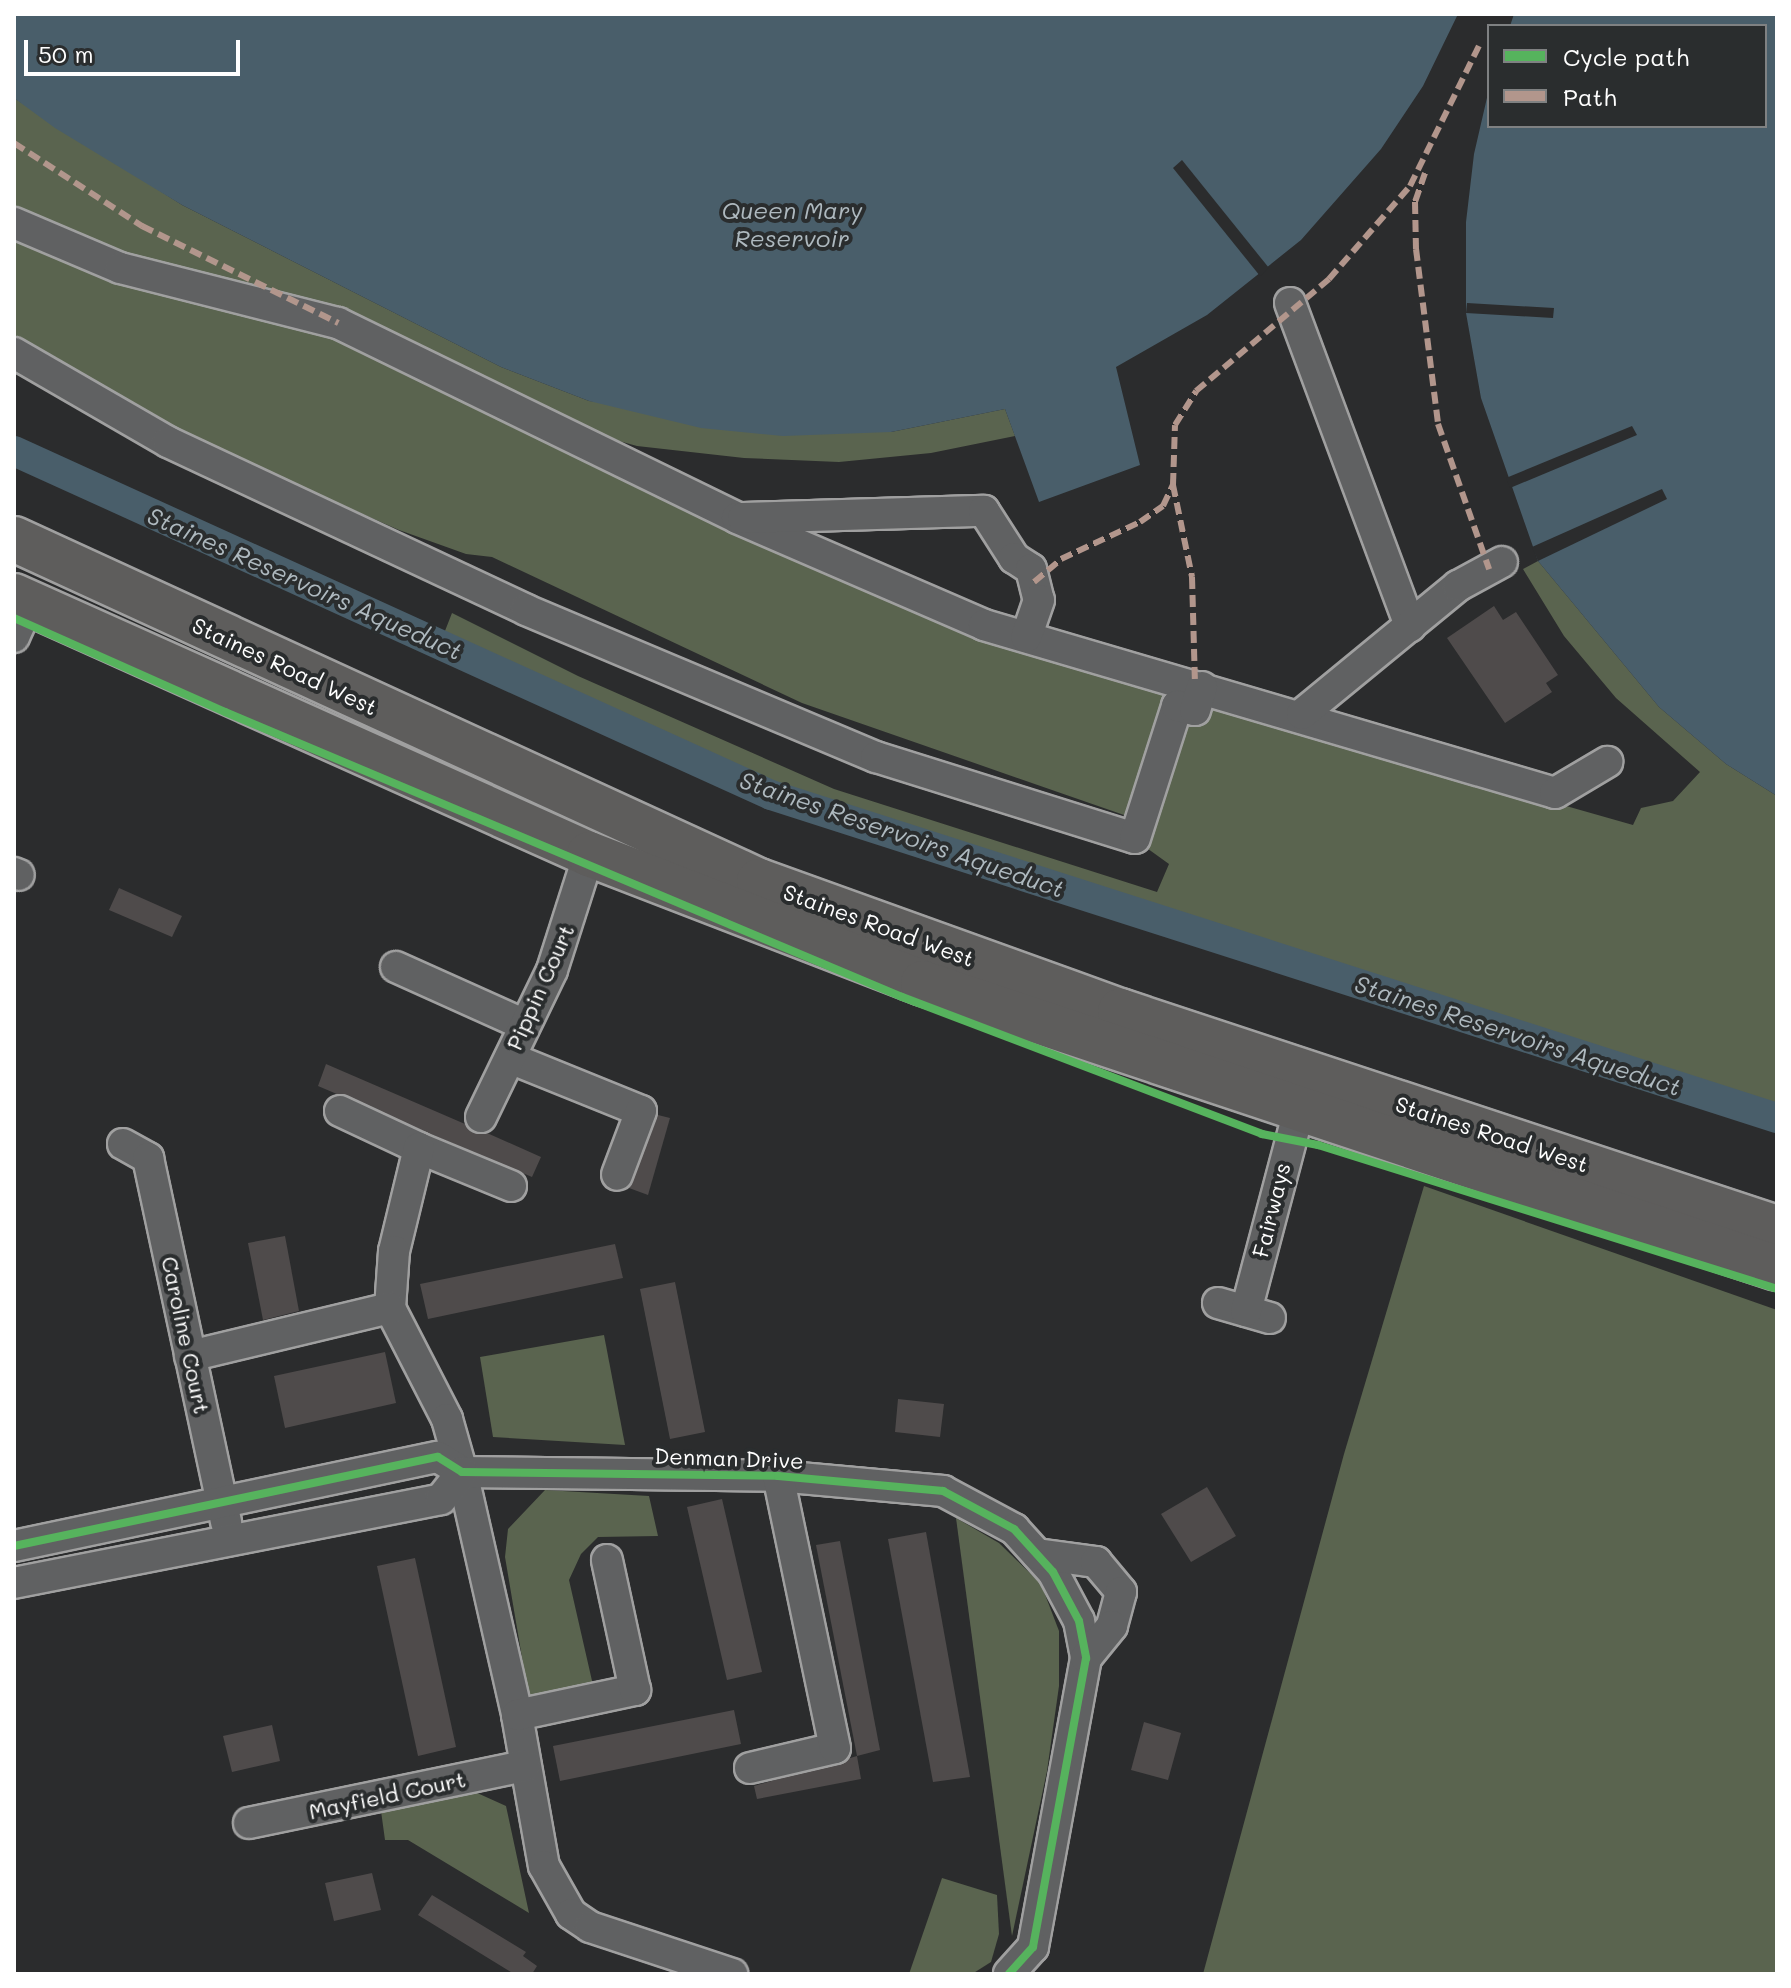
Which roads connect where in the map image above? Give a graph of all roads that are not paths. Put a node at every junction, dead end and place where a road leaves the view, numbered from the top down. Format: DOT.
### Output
graph roads {
  1 [pos="14,223"];
  2 [pos="1290,303"];
  3 [pos="14,353"];
  4 [pos="737,518"];
  5 [pos="14,539"];
  6 [pos="1502,562"];
  7 [pos="19,612"];
  8 [pos="1410,626"];
  9 [pos="1026,637"];
  10 [pos="1202,687"];
  11 [pos="1302,714"];
  12 [pos="1607,762"];
  13 [pos="589,854"];
  14 [pos="396,967"];
  15 [pos="525,1025"];
  16 [pos="510,1058"];
  17 [pos="1299,1110"];
  18 [pos="340,1111"];
  19 [pos="481,1117"];
  20 [pos="123,1144"];
  21 [pos="419,1148"];
  22 [pos="617,1175"];
  23 [pos="511,1186"];
  24 [pos="1777,1228"];
  25 [pos="1777,1268"];
  26 [pos="390,1308"];
  27 [pos="1245,1311"];
  28 [pos="190,1356"];
  29 [pos="462,1472"];
  30 [pos="778,1476"];
  31 [pos="222,1506"];
  32 [pos="229,1540"];
  33 [pos="14,1546"];
  34 [pos="1037,1554"];
  35 [pos="607,1560"];
  36 [pos="14,1583"];
  37 [pos="1086,1658"];
  38 [pos="517,1715"];
  39 [pos="525,1766"];
  40 [pos="750,1768"];
  41 [pos="249,1823"];
  42 [pos="1031,1961"];
  43 [pos="732,1974"];
  44 [pos="1009,1974"];
  1 -- 4 [label="street"];
  2 -- 8 [label="street"];
  3 -- 10 [label="street"];
  4 -- 9 [label="street"];
  4 -- 9 [label="street"];
  5 -- 24 [label="highway, Staines Road West"];
  6 -- 8 [label="street"];
  7 -- 13 [label="highway, Staines Road West"];
  8 -- 11 [label="street"];
  9 -- 10 [label="street"];
  10 -- 11 [label="street"];
  11 -- 12 [label="street"];
  13 -- 15 [label="street, Pippin Court"];
  13 -- 17 [label="highway, Staines Road West"];
  14 -- 15 [label="street"];
  15 -- 16 [label="street, Pippin Court"];
  16 -- 19 [label="street, Pippin Court"];
  16 -- 22 [label="street"];
  17 -- 25 [label="highway, Staines Road West"];
  17 -- 27 [label="street, Fairways"];
  18 -- 21 [label="street"];
  20 -- 28 [label="street, Caroline Court"];
  21 -- 23 [label="street"];
  21 -- 26 [label="street"];
  26 -- 28 [label="street"];
  26 -- 29 [label="street"];
  28 -- 31 [label="street, Caroline Court"];
  29 -- 30 [label="street, Denman Drive"];
  29 -- 31 [label="street, Denman Drive"];
  29 -- 32 [label="street"];
  29 -- 38 [label="street"];
  30 -- 34 [label="street, Denman Drive"];
  30 -- 40 [label="street"];
  31 -- 32 [label="street, Caroline Court"];
  31 -- 33 [label="street, Denman Drive"];
  32 -- 36 [label="street"];
  34 -- 37 [label="street, Denman Drive"];
  34 -- 37 [label="street"];
  35 -- 38 [label="street"];
  37 -- 42 [label="street, Denman Drive"];
  38 -- 39 [label="street"];
  39 -- 41 [label="street, Mayfield Court"];
  39 -- 43 [label="street"];
  42 -- 44 [label="street, Denman Drive"];
}
